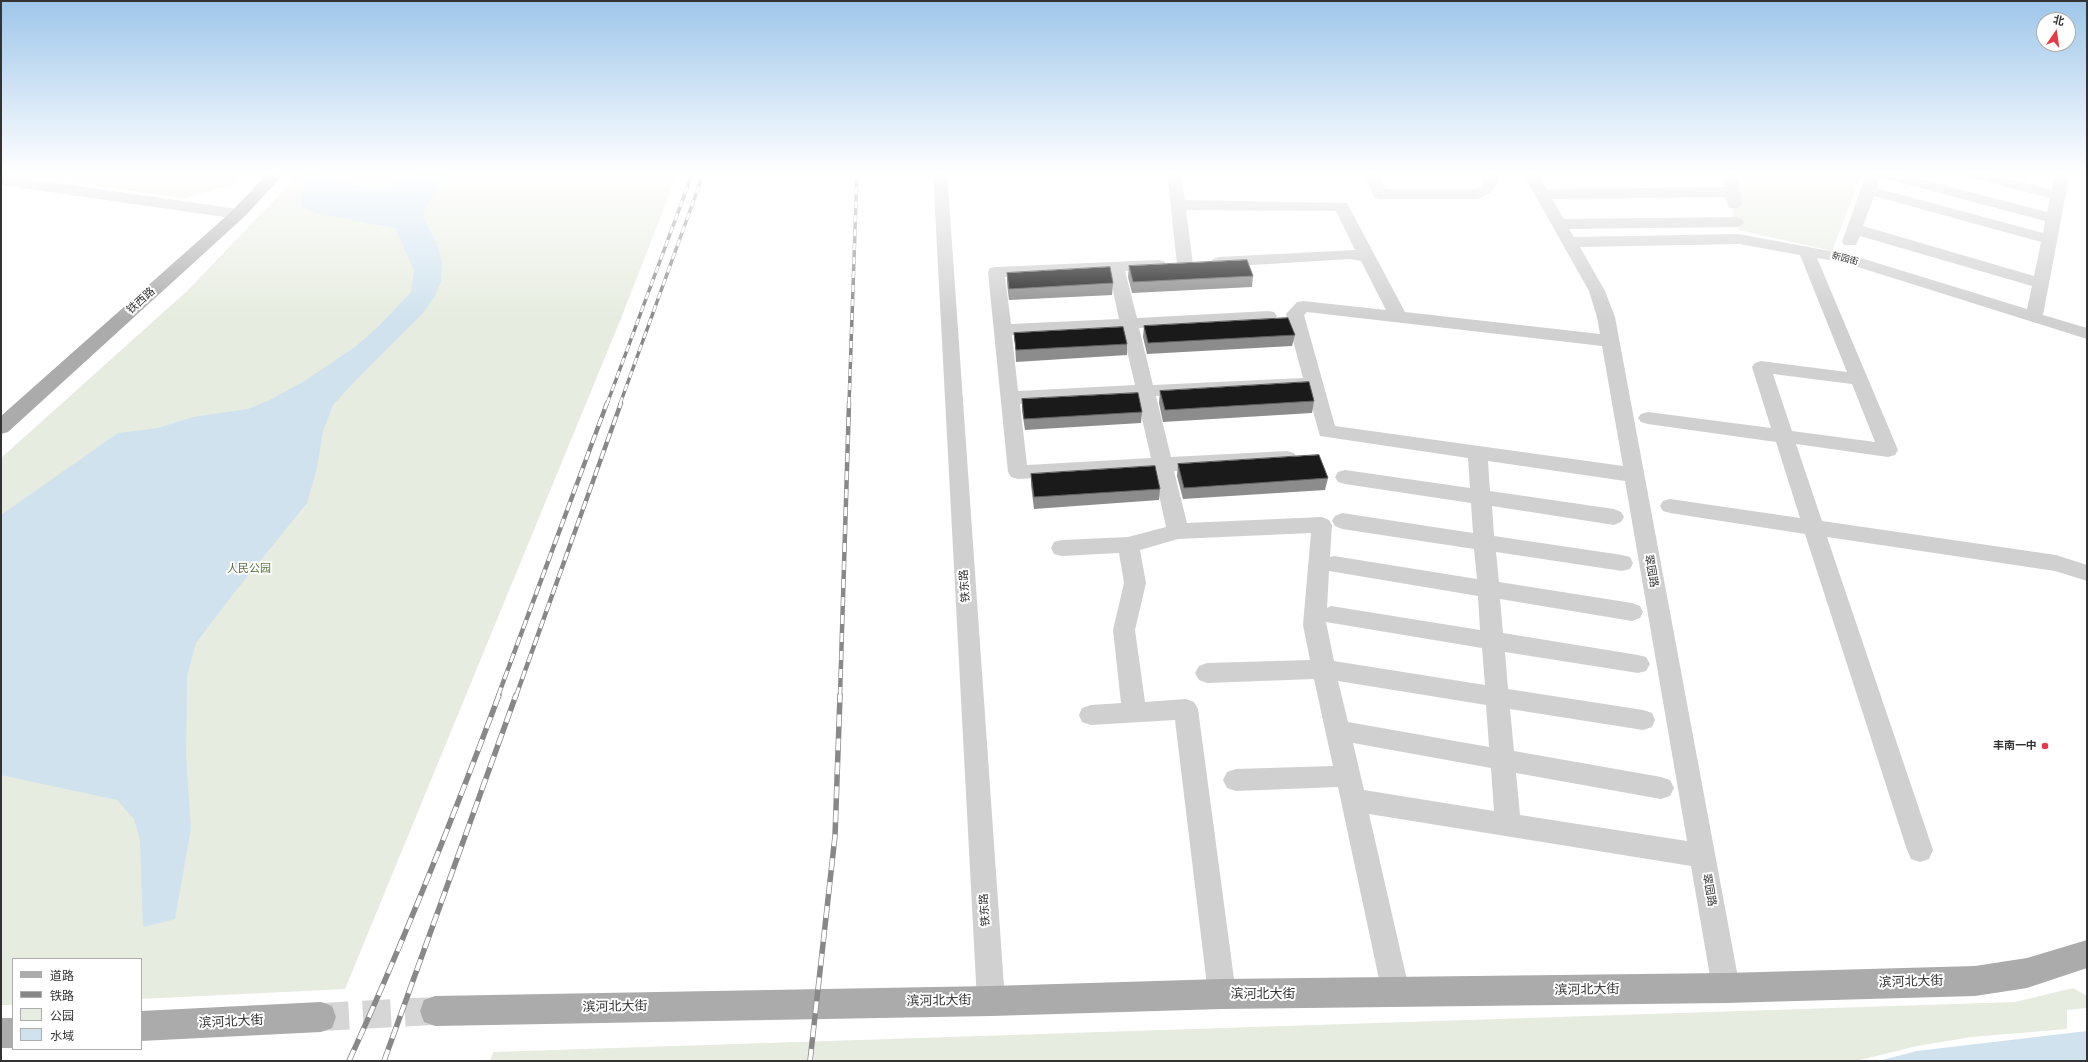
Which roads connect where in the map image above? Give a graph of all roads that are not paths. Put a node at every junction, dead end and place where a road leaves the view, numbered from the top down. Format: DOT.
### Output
graph roads {
  1 [pos="221,222"];
  2 [pos="221,222"];
  3 [pos="943,222"];
  4 [pos="1180,222"];
  5 [pos="1350,222"];
  6 [pos="1558,222"];
  7 [pos="1736,222"];
  8 [pos="1857,222"];
  9 [pos="1983,222"];
  10 [pos="2054,222"];
  11 [pos="1855,229"];
  12 [pos="1564,233"];
  13 [pos="1739,239"];
  14 [pos="2050,240"];
  15 [pos="1806,250"];
  16 [pos="1367,257"];
  17 [pos="1845,258"];
  18 [pos="1185,264"];
  19 [pos="1116,267"];
  20 [pos="2041,283"];
  21 [pos="1268,316"];
  22 [pos="1399,318"];
  23 [pos="2034,318"];
  24 [pos="1130,323"];
  25 [pos="1003,330"];
  26 [pos="2087,334"];
  27 [pos="1610,341"];
  28 [pos="1859,379"];
  29 [pos="1299,383"];
  30 [pos="1146,391"];
  31 [pos="1010,398"];
  32 [pos="1,407"];
  33 [pos="1648,418"];
  34 [pos="1,427"];
  35 [pos="1784,436"];
  36 [pos="1477,453"];
  37 [pos="1304,457"];
  38 [pos="1163,464"];
  39 [pos="1634,475"];
  40 [pos="1345,477"];
  41 [pos="1481,497"];
  42 [pos="1670,506"];
  43 [pos="1614,517"];
  44 [pos="1342,521"];
  45 [pos="1813,527"];
  46 [pos="1178,531"];
  47 [pos="1484,542"];
  48 [pos="1128,545"];
  49 [pos="1062,548"];
  50 [pos="1622,563"];
  51 [pos="1334,564"];
  52 [pos="2087,573"];
  53 [pos="1488,588"];
  54 [pos="1632,612"];
  55 [pos="1331,614"];
  56 [pos="1493,641"];
  57 [pos="1638,664"];
  58 [pos="1324,669"];
  59 [pos="1207,673"];
  60 [pos="1497,697"];
  61 [pos="1134,711"];
  62 [pos="1091,715"];
  63 [pos="1643,720"];
  64 [pos="1337,730"];
  65 [pos="1503,759"];
  66 [pos="1347,776"];
  67 [pos="1236,780"];
  68 [pos="1661,788"];
  69 [pos="1353,800"];
  70 [pos="1508,825"];
  71 [pos="1920,850"];
  72 [pos="1702,856"];
  73 [pos="2087,954"];
  74 [pos="1726,988"];
  75 [pos="1396,993"];
  76 [pos="1222,994"];
  77 [pos="991,1000"];
  78 [pos="435,1011"];
  79 [pos="321,1017"];
  80 [pos="142,1026"];
  81 [pos="1,1033"];
  82 [pos="12,1033"];
  1 -- 32 [label="main road, 铁西路"];
  2 -- 34 [label="main road, 铁西路"];
  3 -- 77 [label="street, 铁东路"];
  4 -- 18 [label="street"];
  5 -- 16 [label="street"];
  6 -- 12 [label="street, 翠园路"];
  7 -- 12 [label="street"];
  7 -- 13 [label="street"];
  8 -- 11 [label="street"];
  9 -- 14 [label="street"];
  10 -- 14 [label="street"];
  11 -- 17 [label="street"];
  11 -- 20 [label="street"];
  12 -- 13 [label="street, 新园街"];
  12 -- 27 [label="street, 翠园路"];
  13 -- 15 [label="street, 新园街"];
  14 -- 20 [label="street"];
  15 -- 17 [label="street, 新园街"];
  15 -- 28 [label="street"];
  16 -- 18 [label="street"];
  16 -- 22 [label="street"];
  17 -- 23 [label="street, 新园街"];
  18 -- 19 [label="street"];
  19 -- 24 [label="street"];
  19 -- 25 [label="street"];
  20 -- 23 [label="street"];
  21 -- 24 [label="street"];
  22 -- 27 [label="street"];
  22 -- 36 [label="street"];
  23 -- 26 [label="street, 新园街"];
  24 -- 25 [label="street"];
  24 -- 30 [label="street"];
  25 -- 31 [label="street"];
  27 -- 39 [label="street, 翠园路"];
  28 -- 35 [label="street"];
  28 -- 35 [label="street"];
  29 -- 30 [label="street"];
  30 -- 31 [label="street"];
  30 -- 38 [label="street"];
  31 -- 38 [label="street"];
  33 -- 35 [label="street"];
  35 -- 45 [label="street"];
  36 -- 39 [label="street"];
  36 -- 41 [label="street"];
  37 -- 38 [label="street"];
  38 -- 46 [label="street"];
  39 -- 72 [label="street, 翠园路"];
  40 -- 41 [label="street"];
  41 -- 43 [label="street"];
  41 -- 47 [label="street"];
  42 -- 45 [label="street"];
  44 -- 47 [label="street"];
  45 -- 52 [label="street"];
  45 -- 71 [label="street"];
  46 -- 48 [label="street"];
  46 -- 58 [label="street"];
  47 -- 50 [label="street"];
  47 -- 53 [label="street"];
  48 -- 49 [label="street"];
  48 -- 61 [label="street"];
  51 -- 53 [label="street"];
  53 -- 54 [label="street"];
  53 -- 56 [label="street"];
  55 -- 56 [label="street"];
  56 -- 57 [label="street"];
  56 -- 60 [label="street"];
  58 -- 59 [label="street"];
  58 -- 60 [label="street"];
  58 -- 64 [label="street"];
  60 -- 63 [label="street"];
  60 -- 65 [label="street"];
  61 -- 62 [label="street"];
  61 -- 76 [label="street"];
  64 -- 65 [label="street"];
  64 -- 66 [label="street"];
  65 -- 68 [label="street"];
  65 -- 70 [label="street"];
  66 -- 67 [label="street"];
  66 -- 69 [label="street"];
  69 -- 70 [label="street"];
  69 -- 75 [label="street"];
  70 -- 72 [label="street"];
  72 -- 74 [label="street, 翠园路"];
  73 -- 74 [label="main road, 滨河北大街"];
  74 -- 75 [label="main road, 滨河北大街"];
  75 -- 76 [label="main road, 滨河北大街"];
  76 -- 77 [label="main road, 滨河北大街"];
  77 -- 78 [label="main road, 滨河北大街"];
  79 -- 80 [label="main road, 滨河北大街"];
  81 -- 82 [label="main road"];
}
